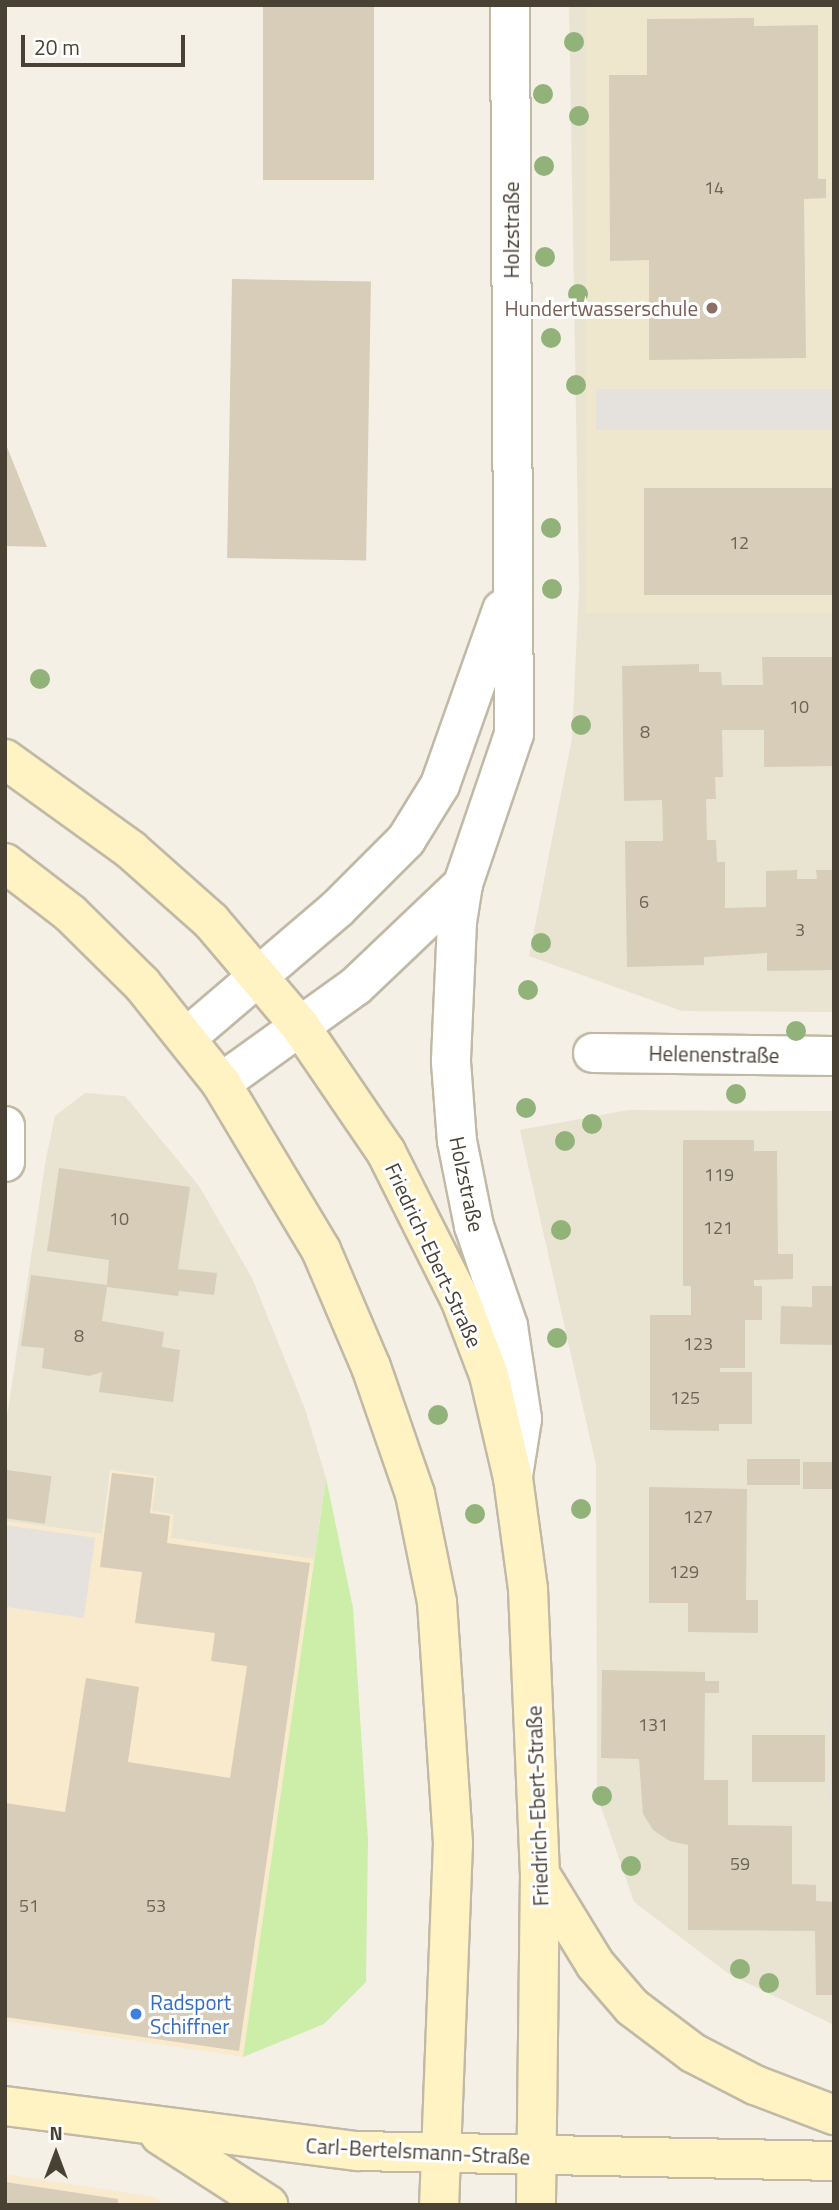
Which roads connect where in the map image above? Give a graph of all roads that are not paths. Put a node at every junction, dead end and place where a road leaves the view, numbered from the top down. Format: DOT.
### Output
graph roads {
  1 [pos="510,5"];
  2 [pos="512,582"];
  3 [pos="5,759"];
  4 [pos="5,863"];
  5 [pos="463,884"];
  6 [pos="260,976"];
  7 [pos="300,1026"];
  8 [pos="186,1038"];
  9 [pos="593,1053"];
  10 [pos="834,1056"];
  11 [pos="221,1083"];
  12 [pos="5,1126"];
  13 [pos="5,1162"];
  14 [pos="513,1478"];
  15 [pos="540,1874"];
  16 [pos="5,2106"];
  17 [pos="834,2115"];
  18 [pos="146,2127"];
  19 [pos="442,2155"];
  20 [pos="537,2157"];
  21 [pos="834,2161"];
  22 [pos="268,2205"];
  23 [pos="439,2205"];
  24 [pos="536,2205"];
  1 -- 2 [label="street, Holzstraße"];
  2 -- 5 [label="street, Holzstraße"];
  2 -- 6 [label="street, Holzstraße"];
  3 -- 6 [label="main road, Friedrich-Ebert-Straße"];
  4 -- 8 [label="main road"];
  5 -- 7 [label="street, Holzstraße"];
  5 -- 14 [label="street, Holzstraße"];
  6 -- 7 [label="main road, Friedrich-Ebert-Straße"];
  6 -- 8 [label="street, Holzstraße"];
  7 -- 11 [label="street, Holzstraße"];
  7 -- 14 [label="main road, Friedrich-Ebert-Straße"];
  8 -- 11 [label="main road"];
  9 -- 10 [label="street, Helenenstraße"];
  11 -- 19 [label="main road"];
  12 -- 13 [label="street"];
  14 -- 15 [label="main road, Friedrich-Ebert-Straße"];
  15 -- 17 [label="main road"];
  15 -- 20 [label="main road, Friedrich-Ebert-Straße"];
  16 -- 18 [label="main road, Carl-Bertelsmann-Straße"];
  18 -- 19 [label="main road, Carl-Bertelsmann-Straße"];
  18 -- 22 [label="main road"];
  19 -- 20 [label="main road, Carl-Bertelsmann-Straße"];
  19 -- 23 [label="main road"];
  20 -- 21 [label="main road, Carl-Bertelsmann-Straße"];
  20 -- 24 [label="main road, Friedrich-Ebert-Straße"];
}
